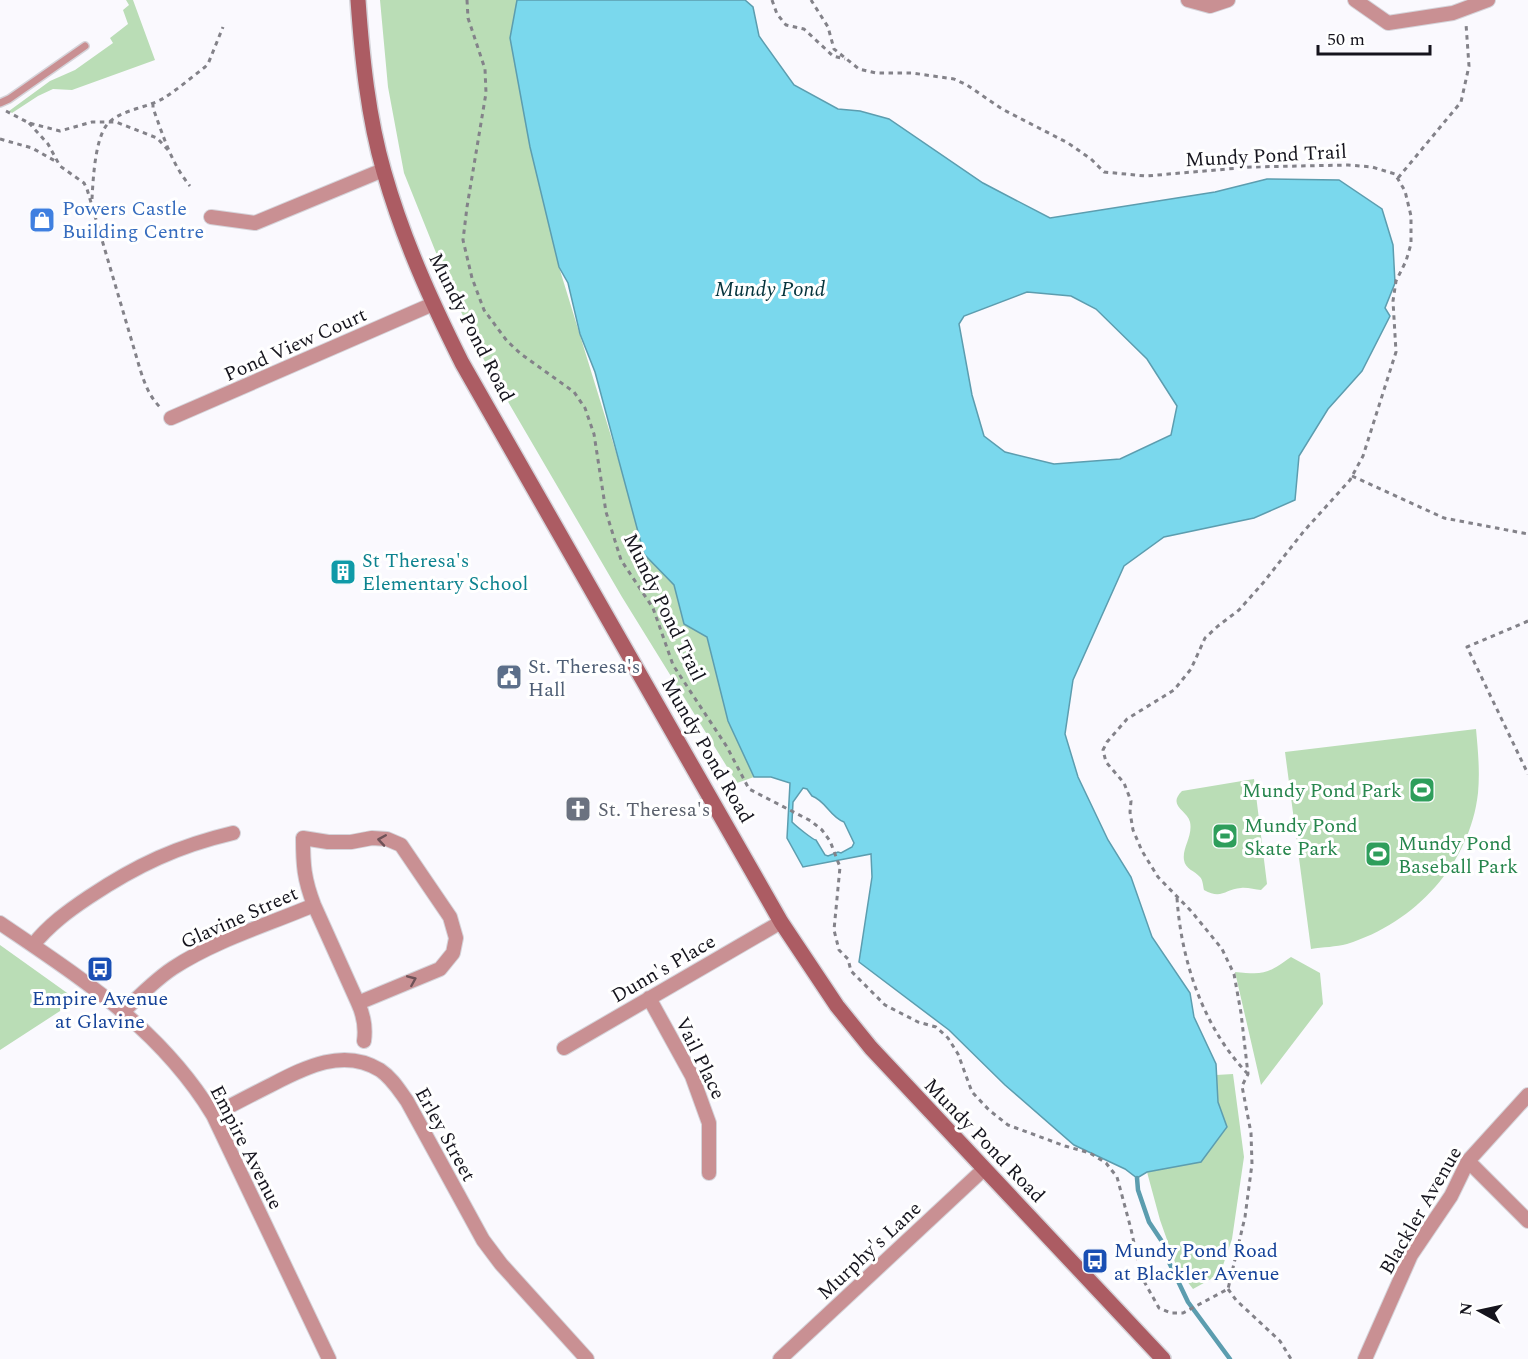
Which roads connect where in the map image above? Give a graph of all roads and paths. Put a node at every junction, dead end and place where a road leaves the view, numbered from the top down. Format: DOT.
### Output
graph roads {
  1 [pos="358,0"];
  2 [pos="467,0"];
  3 [pos="771,0"];
  4 [pos="811,0"];
  5 [pos="1188,0"];
  6 [pos="1228,0"];
  7 [pos="1355,0"];
  8 [pos="1488,0"];
  9 [pos="1467,24"];
  10 [pos="223,27"];
  11 [pos="85,46"];
  12 [pos="847,60"];
  13 [pos="153,103"];
  14 [pos="0,105"];
  15 [pos="142,107"];
  16 [pos="153,108"];
  17 [pos="110,122"];
  18 [pos="28,123"];
  19 [pos="0,139"];
  20 [pos="169,151"];
  21 [pos="57,162"];
  22 [pos="383,171"];
  23 [pos="1398,178"];
  24 [pos="190,186"];
  25 [pos="92,200"];
  26 [pos="211,217"];
  27 [pos="433,304"];
  28 [pos="171,418"];
  29 [pos="1352,476"];
  30 [pos="1528,534"];
  31 [pos="1528,621"];
  32 [pos="1528,774"];
  33 [pos="233,833"];
  34 [pos="1177,897"];
  35 [pos="314,905"];
  36 [pos="781,922"];
  37 [pos="0,923"];
  38 [pos="33,945"];
  39 [pos="649,998"];
  40 [pos="358,1003"];
  41 [pos="124,1011"];
  42 [pos="364,1041"];
  43 [pos="564,1048"];
  44 [pos="1248,1074"];
  45 [pos="1528,1095"];
  46 [pos="213,1115"];
  47 [pos="1468,1161"];
  48 [pos="984,1169"];
  49 [pos="709,1173"];
  50 [pos="1528,1221"];
  51 [pos="1228,1289"];
  52 [pos="786,1357"];
  53 [pos="329,1359"];
  54 [pos="587,1359"];
  55 [pos="1163,1359"];
  56 [pos="1292,1359"];
  57 [pos="1365,1359"];
  1 -- 22 [label="street, Mundy Pond Road"];
  2 -- 51 [label="path, Mundy Pond Trail"];
  3 -- 12 [label="path"];
  4 -- 12 [label="path"];
  5 -- 6 [label="street"];
  7 -- 8 [label="street"];
  9 -- 23 [label="path"];
  10 -- 13 [label="path"];
  11 -- 14 [label="lane"];
  12 -- 23 [label="path, Mundy Pond Trail"];
  13 -- 15 [label="path"];
  13 -- 16 [label="path"];
  14 -- 18 [label="path"];
  15 -- 16 [label="path"];
  15 -- 17 [label="path"];
  16 -- 20 [label="path"];
  17 -- 18 [label="path"];
  17 -- 20 [label="path"];
  17 -- 25 [label="path"];
  18 -- 21 [label="path"];
  19 -- 21 [label="path"];
  20 -- 24 [label="path"];
  21 -- 25 [label="path"];
  22 -- 26 [label="street"];
  22 -- 27 [label="street, Mundy Pond Road"];
  23 -- 29 [label="path"];
  25 -- 28 [label="path"];
  27 -- 28 [label="street, Pond View Court"];
  27 -- 36 [label="street, Mundy Pond Road"];
  29 -- 30 [label="path"];
  29 -- 34 [label="path"];
  31 -- 32 [label="path"];
  33 -- 38 [label="street"];
  34 -- 44 [label="path"];
  34 -- 44 [label="path"];
  35 -- 40 [label="street"];
  40 -- 35 [label="street, one-way"];
  35 -- 41 [label="street, Glavine Street"];
  36 -- 39 [label="street, Dunn's Place"];
  36 -- 48 [label="street, Mundy Pond Road"];
  37 -- 38 [label="street, Empire Avenue"];
  38 -- 41 [label="street, Empire Avenue"];
  39 -- 43 [label="street, Dunn's Place"];
  39 -- 49 [label="street, Vail Place"];
  40 -- 42 [label="street"];
  41 -- 46 [label="street, Empire Avenue"];
  44 -- 51 [label="path"];
  45 -- 47 [label="street, Blackler Avenue"];
  46 -- 53 [label="street, Empire Avenue"];
  46 -- 54 [label="street, Erley Street"];
  47 -- 50 [label="street"];
  47 -- 57 [label="street, Blackler Avenue"];
  48 -- 52 [label="street, Murphy's Lane"];
  48 -- 55 [label="street, Mundy Pond Road"];
  51 -- 56 [label="path"];
}
